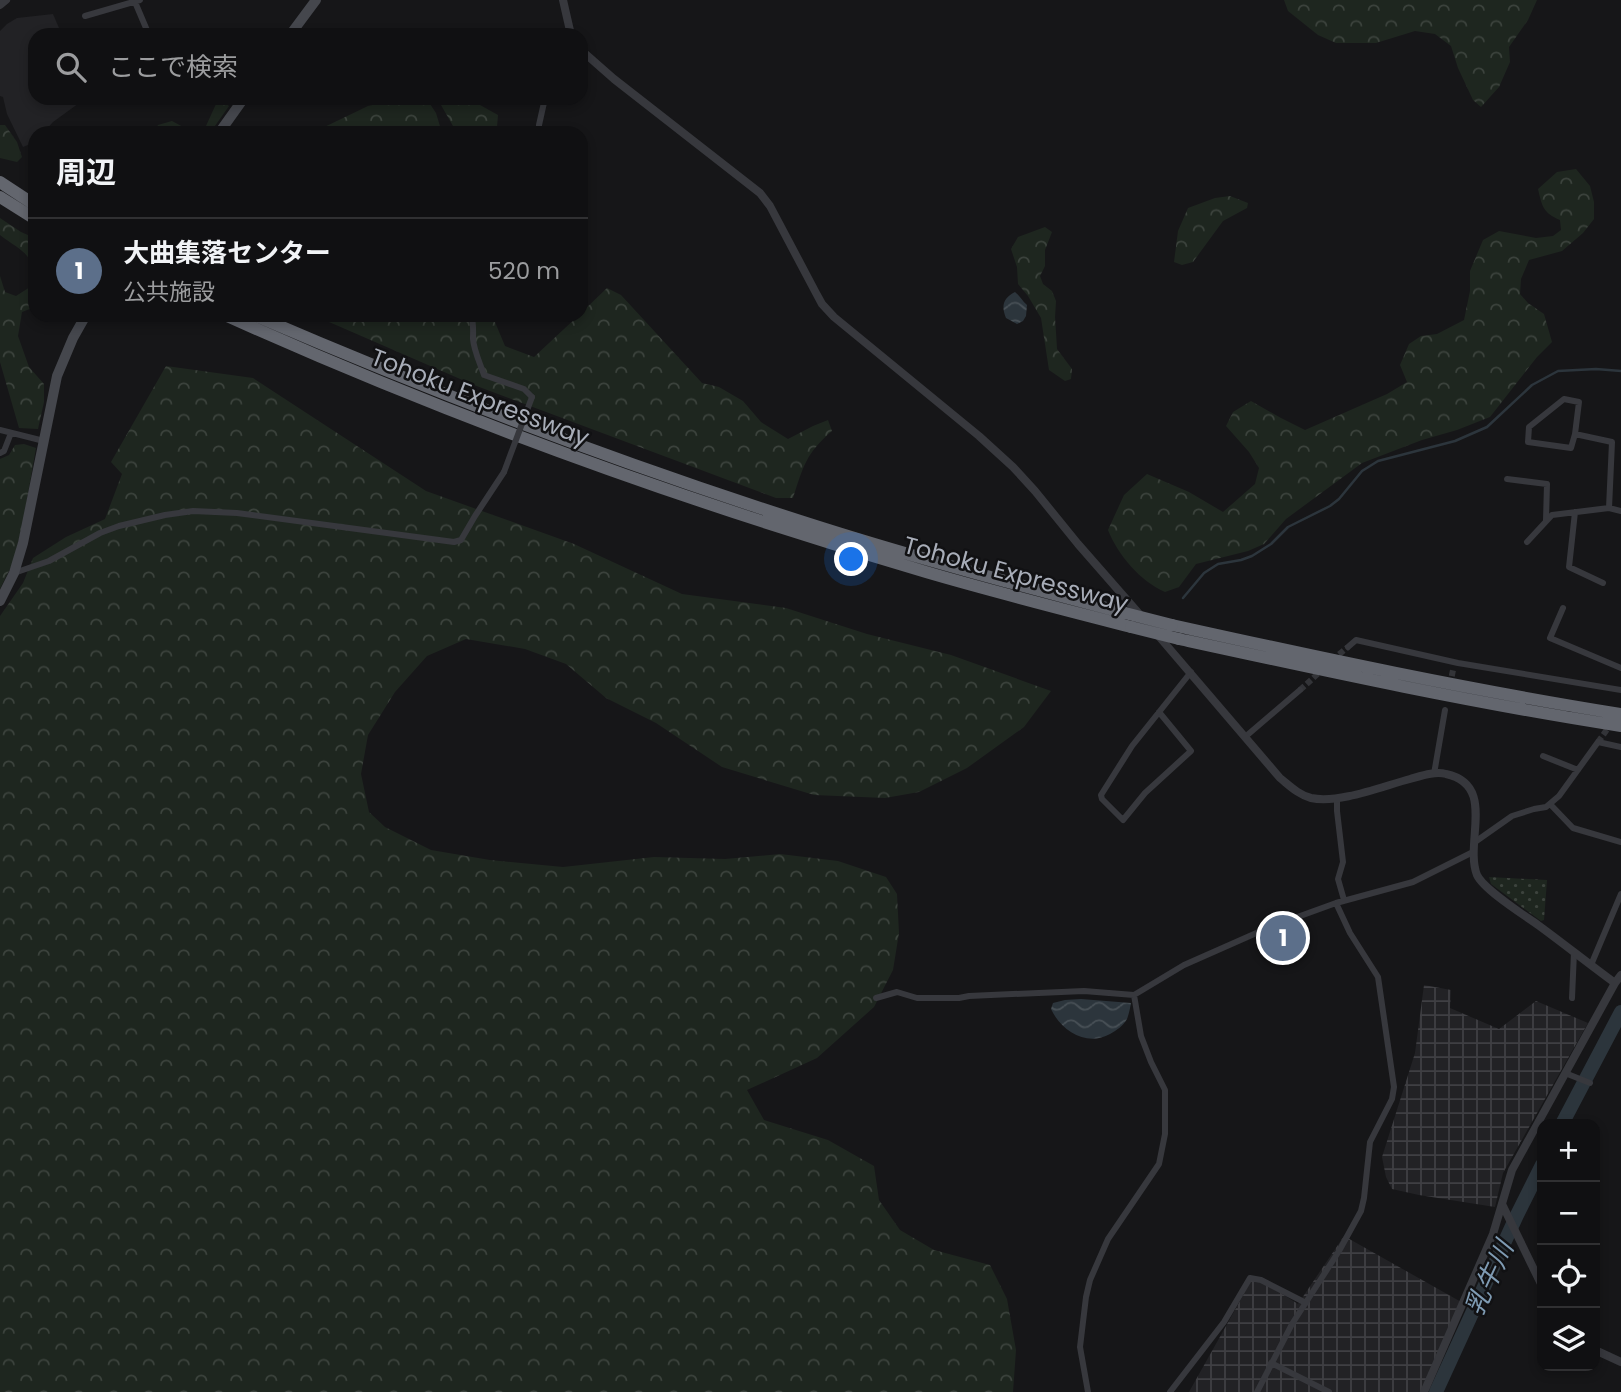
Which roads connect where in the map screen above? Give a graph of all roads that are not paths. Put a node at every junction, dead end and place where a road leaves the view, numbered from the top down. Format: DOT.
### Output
graph roads {
  1 [pos="316,0"];
  2 [pos="563,0"];
  3 [pos="137,1"];
  4 [pos="85,16"];
  5 [pos="147,28"];
  6 [pos="295,28"];
  7 [pos="569,28"];
  8 [pos="588,62"];
  9 [pos="239,105"];
  10 [pos="543,105"];
  11 [pos="224,126"];
  12 [pos="539,126"];
  13 [pos="0,183"];
  14 [pos="0,197"];
  15 [pos="28,201"];
  16 [pos="28,215"];
  17 [pos="82,322"];
  18 [pos="242,322"];
  19 [pos="271,322"];
  20 [pos="473,322"];
  21 [pos="0,430"];
  22 [pos="11,433"];
  23 [pos="1574,435"];
  24 [pos="44,441"];
  25 [pos="0,453"];
  26 [pos="1507,479"];
  27 [pos="1609,508"];
  28 [pos="1621,510"];
  29 [pos="1576,512"];
  30 [pos="1546,521"];
  31 [pos="1527,542"];
  32 [pos="15,573"];
  33 [pos="1603,583"];
  34 [pos="0,601"];
  35 [pos="1563,608"];
  36 [pos="1348,647"];
  37 [pos="1621,668"];
  38 [pos="1191,672"];
  39 [pos="1300,690"];
  40 [pos="1621,690"];
  41 [pos="1445,710"];
  42 [pos="1159,712"];
  43 [pos="1621,714"];
  44 [pos="1621,726"];
  45 [pos="1245,737"];
  46 [pos="1621,747"];
  47 [pos="1543,756"];
  48 [pos="1578,770"];
  49 [pos="1434,774"];
  50 [pos="1337,798"];
  51 [pos="1549,804"];
  52 [pos="1475,842"];
  53 [pos="1621,842"];
  54 [pos="1473,852"];
  55 [pos="1621,894"];
  56 [pos="1344,900"];
  57 [pos="1336,903"];
  58 [pos="1574,952"];
  59 [pos="1591,965"];
  60 [pos="1619,981"];
  61 [pos="1134,995"];
  62 [pos="876,998"];
  63 [pos="1572,998"];
  64 [pos="1565,1073"];
  65 [pos="1590,1083"];
  66 [pos="1502,1204"];
  67 [pos="1537,1276"];
  68 [pos="1306,1303"];
  69 [pos="1600,1352"];
  70 [pos="1621,1362"];
  71 [pos="1271,1363"];
  72 [pos="1088,1392"];
  73 [pos="1170,1392"];
  74 [pos="1257,1392"];
  75 [pos="1329,1392"];
  76 [pos="1424,1392"];
  1 -- 6 [label="main road"];
  2 -- 7 [label="street"];
  3 -- 4 [label="street"];
  3 -- 5 [label="street"];
  8 -- 38 [label="street"];
  9 -- 11 [label="main road"];
  10 -- 12 [label="street"];
  13 -- 15 [label="highway"];
  14 -- 16 [label="highway"];
  17 -- 24 [label="main road"];
  18 -- 44 [label="highway, Tohoku Expressway, bridge"];
  19 -- 43 [label="highway, Tohoku Expressway, bridge"];
  20 -- 32 [label="street, bridge"];
  21 -- 22 [label="street"];
  22 -- 24 [label="street"];
  22 -- 25 [label="street"];
  23 -- 23 [label="street"];
  23 -- 27 [label="street"];
  24 -- 32 [label="main road"];
  26 -- 30 [label="street"];
  27 -- 28 [label="street"];
  27 -- 29 [label="street"];
  29 -- 30 [label="street"];
  29 -- 33 [label="street"];
  30 -- 31 [label="street"];
  32 -- 34 [label="main road"];
  35 -- 37 [label="street"];
  36 -- 40 [label="street"];
  38 -- 42 [label="street"];
  38 -- 45 [label="street"];
  39 -- 45 [label="street"];
  41 -- 49 [label="street"];
  42 -- 42 [label="street"];
  45 -- 50 [label="street"];
  46 -- 48 [label="street"];
  47 -- 48 [label="street"];
  48 -- 51 [label="street"];
  49 -- 50 [label="street"];
  49 -- 52 [label="street"];
  50 -- 56 [label="street"];
  51 -- 52 [label="street"];
  51 -- 53 [label="street"];
  52 -- 54 [label="street"];
  54 -- 56 [label="street"];
  54 -- 58 [label="street"];
  55 -- 59 [label="street"];
  56 -- 57 [label="street"];
  57 -- 61 [label="street"];
  57 -- 68 [label="street"];
  58 -- 59 [label="street"];
  58 -- 63 [label="street"];
  59 -- 60 [label="street"];
  60 -- 64 [label="street"];
  61 -- 62 [label="street"];
  61 -- 72 [label="street"];
  64 -- 65 [label="street"];
  64 -- 66 [label="street"];
  66 -- 67 [label="street"];
  66 -- 76 [label="street"];
  68 -- 71 [label="street"];
  68 -- 73 [label="street"];
  69 -- 70 [label="street"];
  71 -- 74 [label="street"];
  71 -- 75 [label="street"];
}
